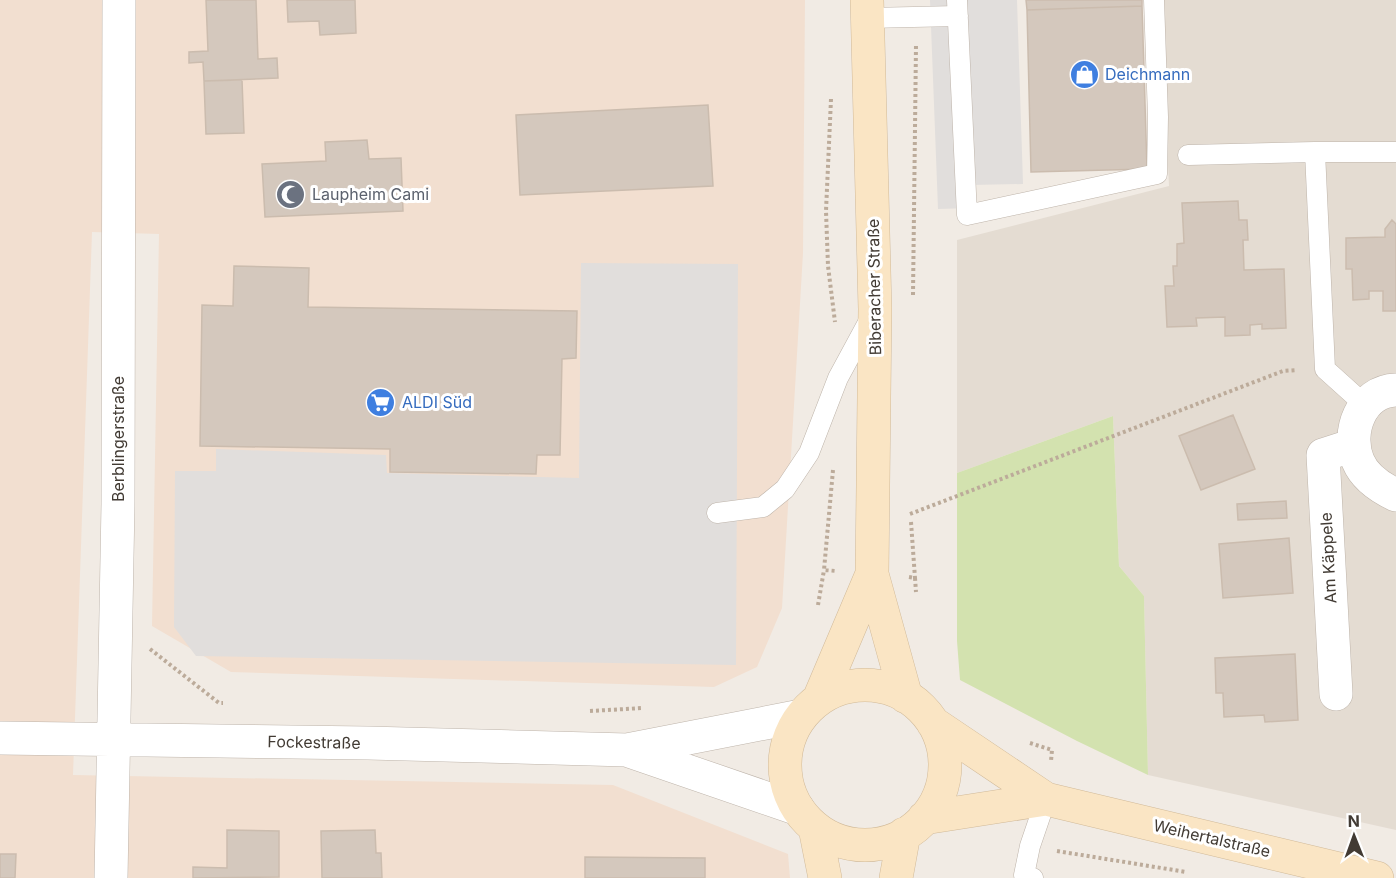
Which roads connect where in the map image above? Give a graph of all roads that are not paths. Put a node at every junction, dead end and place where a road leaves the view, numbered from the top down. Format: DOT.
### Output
graph roads {
  1 [pos="119,0"];
  2 [pos="1154,0"];
  3 [pos="958,8"];
  4 [pos="868,9"];
  5 [pos="1315,152"];
  6 [pos="1396,152"];
  7 [pos="1188,155"];
  8 [pos="875,309"];
  9 [pos="1396,390"];
  10 [pos="1365,405"];
  11 [pos="1354,445"];
  12 [pos="1396,495"];
  13 [pos="717,513"];
  14 [pos="872,574"];
  15 [pos="1336,694"];
  16 [pos="906,697"];
  17 [pos="810,707"];
  18 [pos="933,723"];
  19 [pos="0,738"];
  20 [pos="114,739"];
  21 [pos="627,750"];
  22 [pos="1047,799"];
  23 [pos="807,819"];
  24 [pos="914,826"];
  25 [pos="111,878"];
  26 [pos="825,878"];
  27 [pos="896,878"];
  28 [pos="1033,878"];
  29 [pos="1377,878"];
  1 -- 20 [label="street, Berblingerstraße"];
  2 -- 3 [label="lane"];
  3 -- 4 [label="lane"];
  4 -- 8 [label="main road, Biberacher Straße"];
  5 -- 6 [label="lane"];
  5 -- 7 [label="lane"];
  5 -- 10 [label="lane"];
  8 -- 13 [label="lane"];
  8 -- 14 [label="main road, Biberacher Straße"];
  9 -- 10 [label="street"];
  10 -- 11 [label="street"];
  11 -- 12 [label="street"];
  11 -- 15 [label="street, Am Käppele"];
  14 -- 16 [label="main road, Biberacher Straße"];
  14 -- 17 [label="main road, Biberacher Straße"];
  16 -- 17 [label="main road"];
  16 -- 18 [label="main road"];
  17 -- 21 [label="street, Fockestraße"];
  17 -- 23 [label="main road"];
  18 -- 22 [label="main road, Weihertalstraße"];
  18 -- 24 [label="main road"];
  19 -- 20 [label="street, Fockestraße"];
  20 -- 21 [label="street, Fockestraße"];
  20 -- 25 [label="street, Berblingerstraße"];
  21 -- 23 [label="street, Fockestraße"];
  22 -- 24 [label="main road, Weihertalstraße"];
  22 -- 28 [label="lane"];
  22 -- 29 [label="main road, Weihertalstraße"];
  23 -- 24 [label="main road"];
  23 -- 26 [label="main road"];
  24 -- 27 [label="main road"];
}
